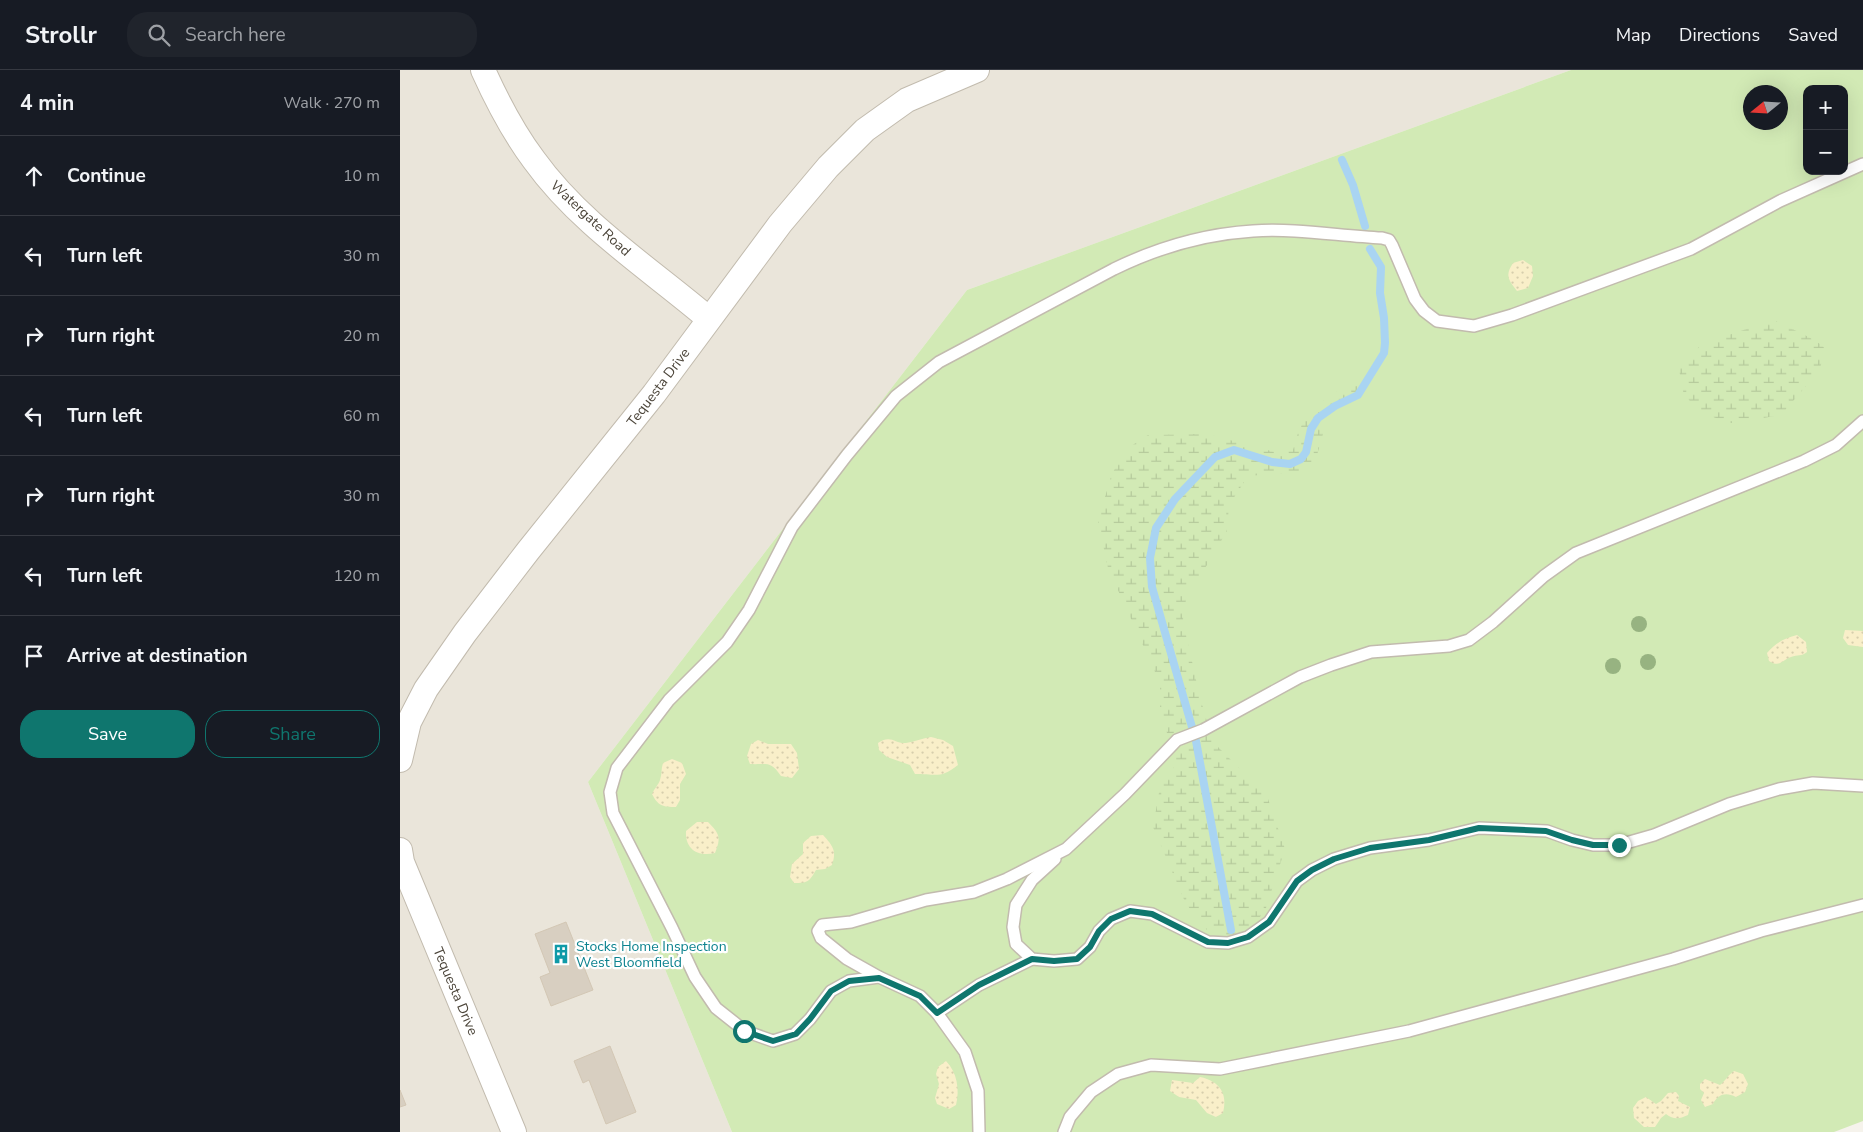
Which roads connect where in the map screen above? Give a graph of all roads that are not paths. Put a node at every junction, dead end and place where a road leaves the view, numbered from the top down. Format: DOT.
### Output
graph roads {
  1 [pos="483,70"];
  2 [pos="977,70"];
  3 [pos="1863,164"];
  4 [pos="709,318"];
  5 [pos="1863,421"];
  6 [pos="405,720"];
  7 [pos="400,760"];
  8 [pos="1863,786"];
  9 [pos="1066,849"];
  10 [pos="400,850"];
  11 [pos="1863,905"];
  12 [pos="1032,959"];
  13 [pos="879,978"];
  14 [pos="937,1013"];
  15 [pos="514,1132"];
  16 [pos="979,1132"];
  17 [pos="1064,1132"];
  1 -- 4 [label="street, Watergate Road"];
  2 -- 4 [label="street, Tequesta Drive"];
  3 -- 13 [label="lane"];
  4 -- 6 [label="street, Tequesta Drive"];
  5 -- 9 [label="lane"];
  6 -- 7 [label="street, Tequesta Drive"];
  8 -- 12 [label="lane"];
  9 -- 12 [label="lane"];
  9 -- 13 [label="lane"];
  10 -- 15 [label="street, Tequesta Drive"];
  11 -- 17 [label="lane"];
  12 -- 14 [label="lane"];
  13 -- 14 [label="lane"];
  14 -- 16 [label="lane"];
}
